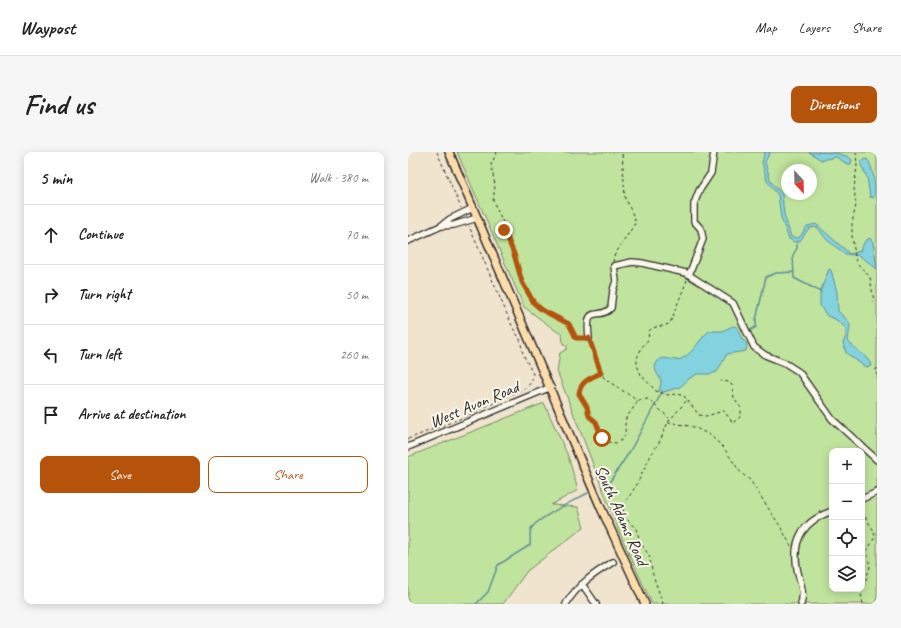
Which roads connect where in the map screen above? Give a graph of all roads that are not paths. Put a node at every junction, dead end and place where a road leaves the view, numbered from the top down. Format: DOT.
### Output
graph roads {
  1 [pos="449,152"];
  2 [pos="714,152"];
  3 [pos="473,208"];
  4 [pos="477,218"];
  5 [pos="441,226"];
  6 [pos="408,241"];
  7 [pos="689,275"];
  8 [pos="589,338"];
  9 [pos="551,387"];
  10 [pos="408,447"];
  11 [pos="877,460"];
  12 [pos="877,492"];
  13 [pos="865,498"];
  14 [pos="829,512"];
  15 [pos="614,562"];
  16 [pos="582,584"];
  17 [pos="566,604"];
  18 [pos="596,604"];
  19 [pos="645,604"];
  20 [pos="801,604"];
  1 -- 3 [label="main road, South Adams Road"];
  2 -- 7 [label="street"];
  3 -- 4 [label="main road, South Adams Road"];
  3 -- 5 [label="street"];
  4 -- 5 [label="street"];
  4 -- 9 [label="main road, South Adams Road"];
  5 -- 6 [label="street"];
  7 -- 8 [label="street"];
  7 -- 11 [label="street"];
  9 -- 10 [label="street, West Avon Road"];
  9 -- 19 [label="main road, South Adams Road"];
  12 -- 13 [label="street"];
  14 -- 20 [label="street"];
  15 -- 16 [label="street"];
  16 -- 17 [label="street"];
  16 -- 18 [label="street"];
}
